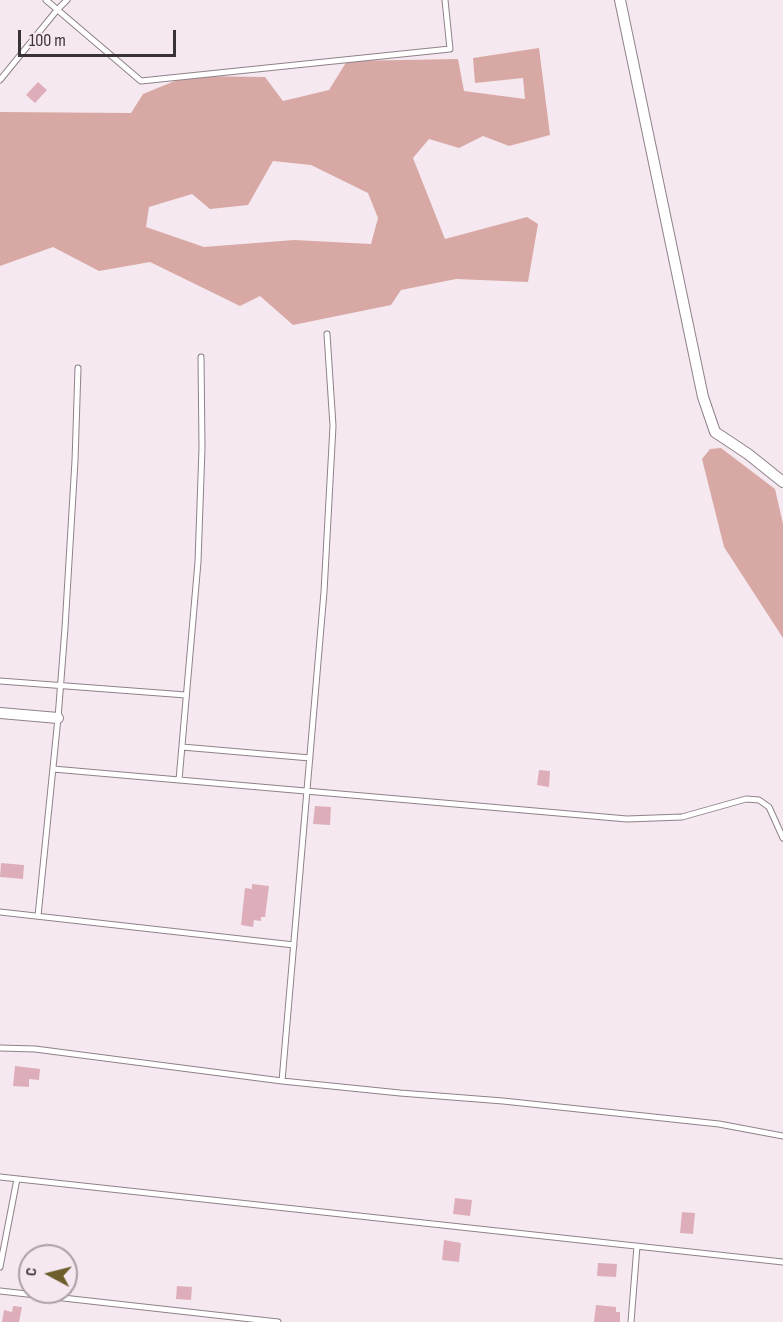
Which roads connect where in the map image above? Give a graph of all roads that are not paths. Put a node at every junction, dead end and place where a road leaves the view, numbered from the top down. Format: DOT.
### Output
graph roads {
  1 [pos="46,0"];
  2 [pos="67,0"];
  3 [pos="445,0"];
  4 [pos="620,0"];
  5 [pos="57,10"];
  6 [pos="0,80"];
  7 [pos="327,334"];
  8 [pos="201,357"];
  9 [pos="78,368"];
  10 [pos="783,482"];
  11 [pos="0,681"];
  12 [pos="61,685"];
  13 [pos="186,695"];
  14 [pos="0,713"];
  15 [pos="58,718"];
  16 [pos="182,747"];
  17 [pos="310,758"];
  18 [pos="53,769"];
  19 [pos="179,780"];
  20 [pos="307,791"];
  21 [pos="783,838"];
  22 [pos="0,912"];
  23 [pos="38,916"];
  24 [pos="294,945"];
  25 [pos="0,1048"];
  26 [pos="282,1081"];
  27 [pos="783,1136"];
  28 [pos="0,1177"];
  29 [pos="17,1179"];
  30 [pos="637,1246"];
  31 [pos="783,1262"];
  32 [pos="0,1267"];
  33 [pos="0,1291"];
  34 [pos="278,1322"];
  35 [pos="631,1322"];
  1 -- 5 [label="lane"];
  2 -- 5 [label="lane"];
  3 -- 5 [label="lane"];
  4 -- 10 [label="street"];
  5 -- 6 [label="lane"];
  7 -- 17 [label="lane"];
  8 -- 13 [label="lane"];
  9 -- 12 [label="lane"];
  11 -- 12 [label="lane"];
  12 -- 13 [label="lane"];
  12 -- 15 [label="lane"];
  13 -- 16 [label="lane"];
  14 -- 15 [label="street"];
  15 -- 18 [label="lane"];
  16 -- 17 [label="lane"];
  16 -- 19 [label="lane"];
  17 -- 20 [label="lane"];
  18 -- 19 [label="lane"];
  18 -- 23 [label="lane"];
  19 -- 20 [label="lane"];
  20 -- 21 [label="lane"];
  20 -- 24 [label="lane"];
  22 -- 23 [label="lane"];
  23 -- 24 [label="lane"];
  24 -- 26 [label="lane"];
  25 -- 26 [label="lane"];
  26 -- 27 [label="lane"];
  28 -- 29 [label="lane"];
  29 -- 30 [label="lane"];
  29 -- 32 [label="lane"];
  30 -- 31 [label="lane"];
  30 -- 35 [label="lane"];
  33 -- 34 [label="lane"];
}
